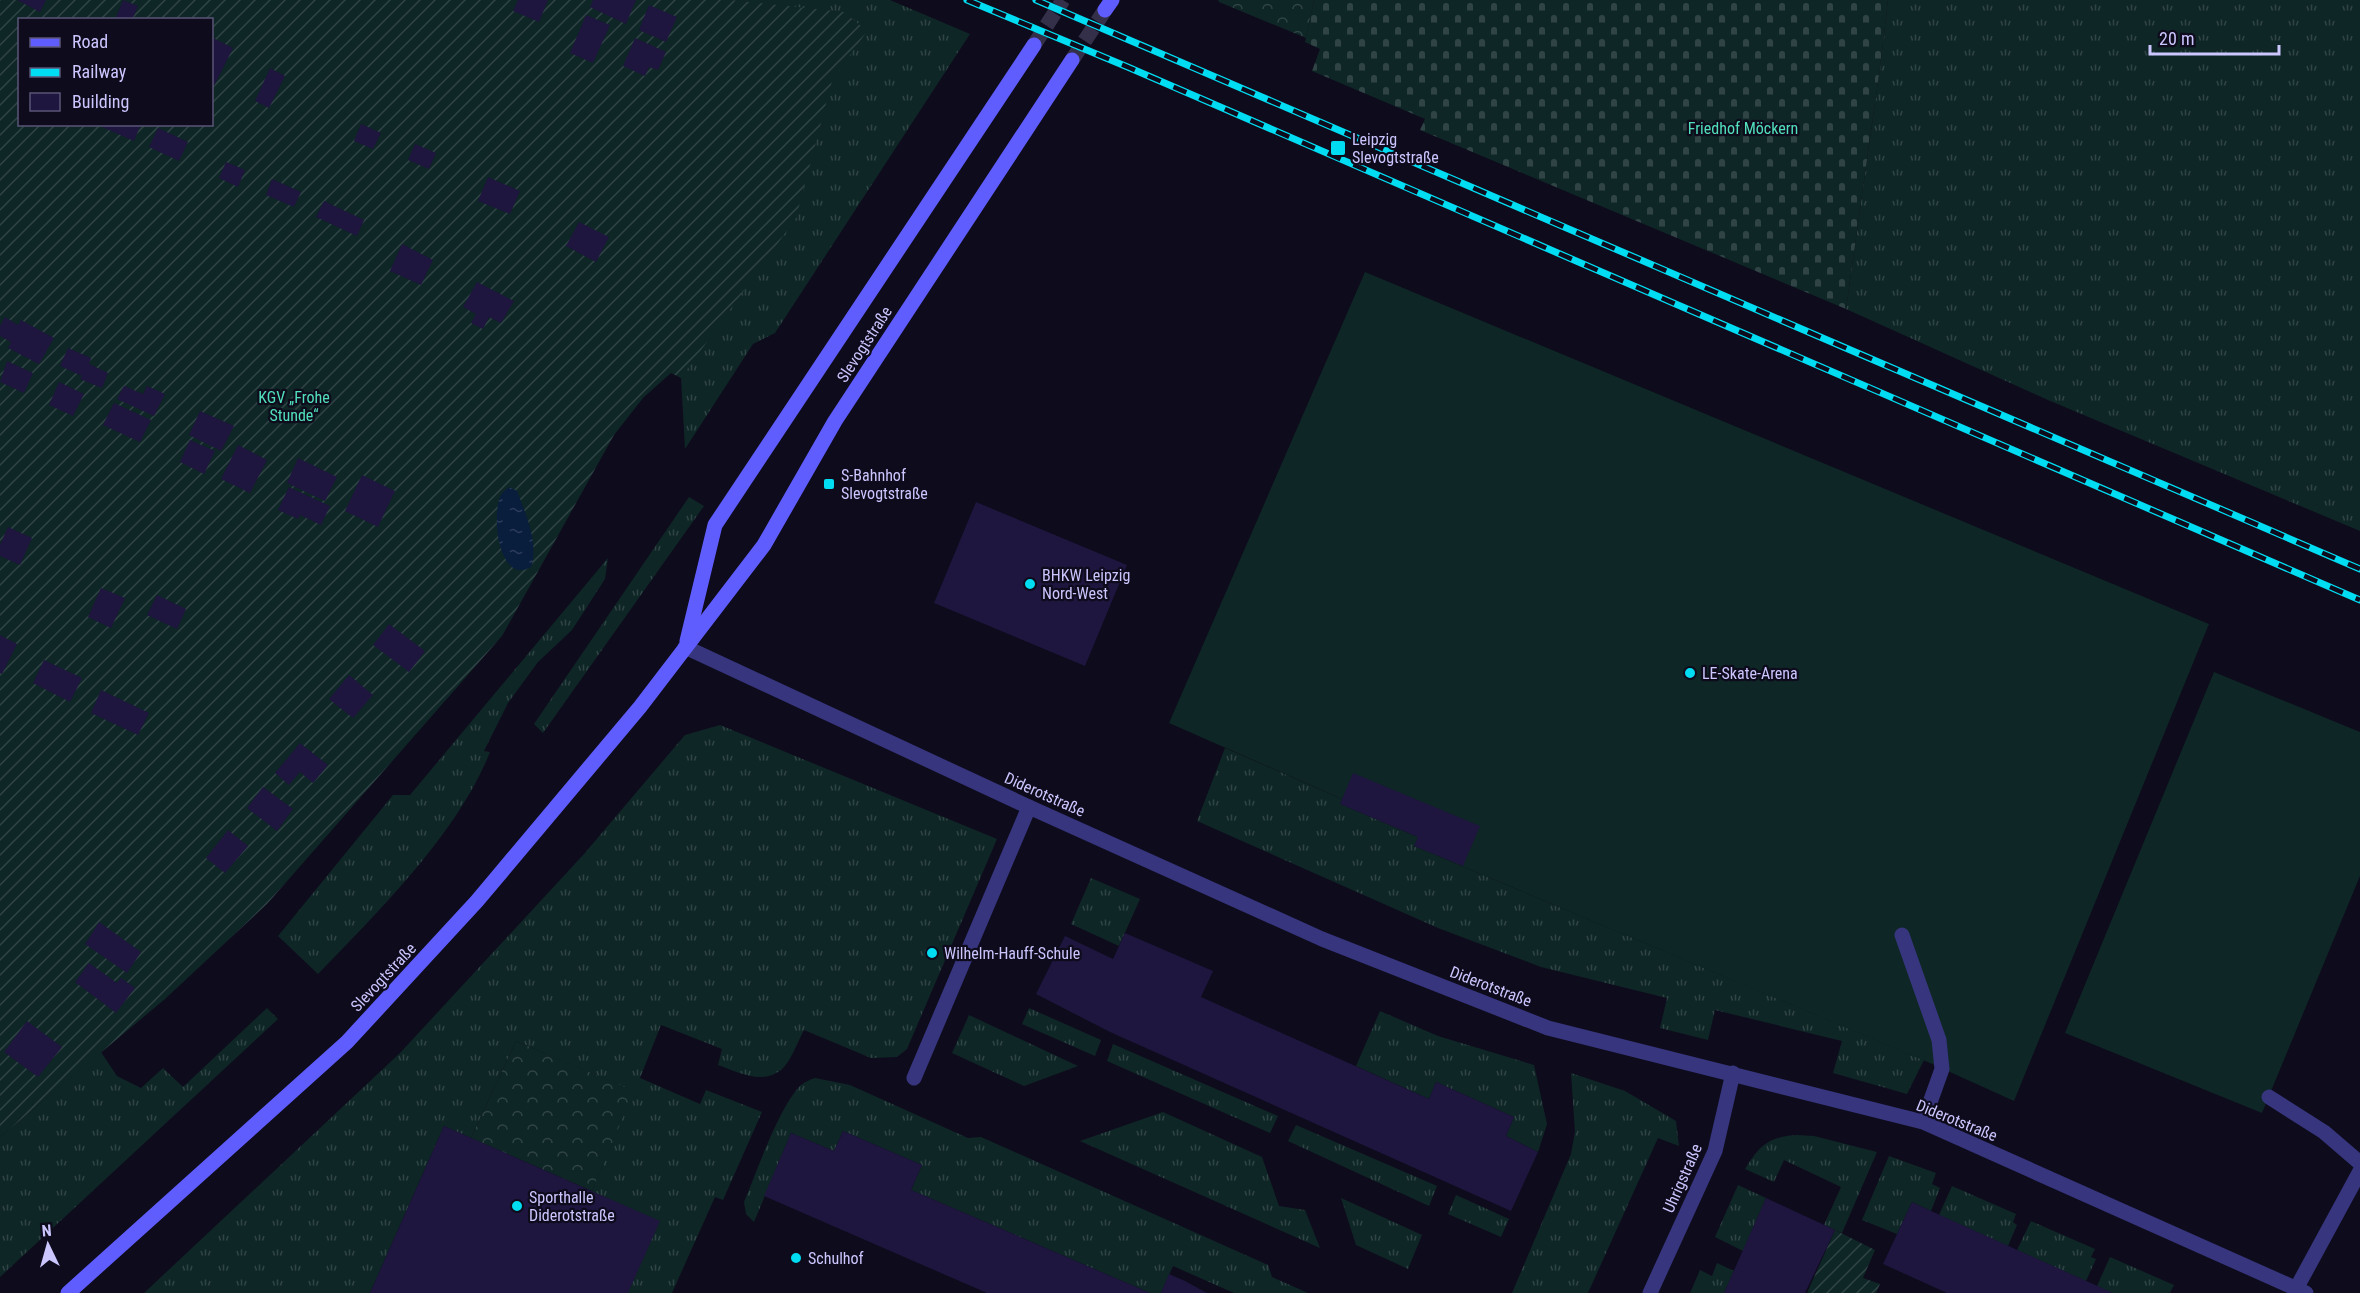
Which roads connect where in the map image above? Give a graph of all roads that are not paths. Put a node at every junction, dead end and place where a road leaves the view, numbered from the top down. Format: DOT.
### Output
graph roads {
  1 [pos="1034,45"];
  2 [pos="1072,60"];
  3 [pos="685,647"];
  4 [pos="1029,807"];
  5 [pos="1902,935"];
  6 [pos="1733,1073"];
  7 [pos="914,1078"];
  8 [pos="2269,1097"];
  9 [pos="1923,1122"];
  10 [pos="2360,1163"];
  11 [pos="2360,1171"];
  12 [pos="2301,1291"];
  13 [pos="68,1293"];
  14 [pos="1650,1293"];
  1 -- 3 [label="main road, Slevogtstraße"];
  2 -- 3 [label="main road, Slevogtstraße"];
  3 -- 4 [label="street, Diderotstraße"];
  3 -- 13 [label="main road, Slevogtstraße"];
  4 -- 6 [label="street, Diderotstraße"];
  4 -- 7 [label="street"];
  5 -- 9 [label="street"];
  6 -- 9 [label="street, Diderotstraße"];
  6 -- 14 [label="street, Uhrigstraße"];
  8 -- 10 [label="street"];
  9 -- 12 [label="street, Diderotstraße"];
  11 -- 12 [label="street"];
}
